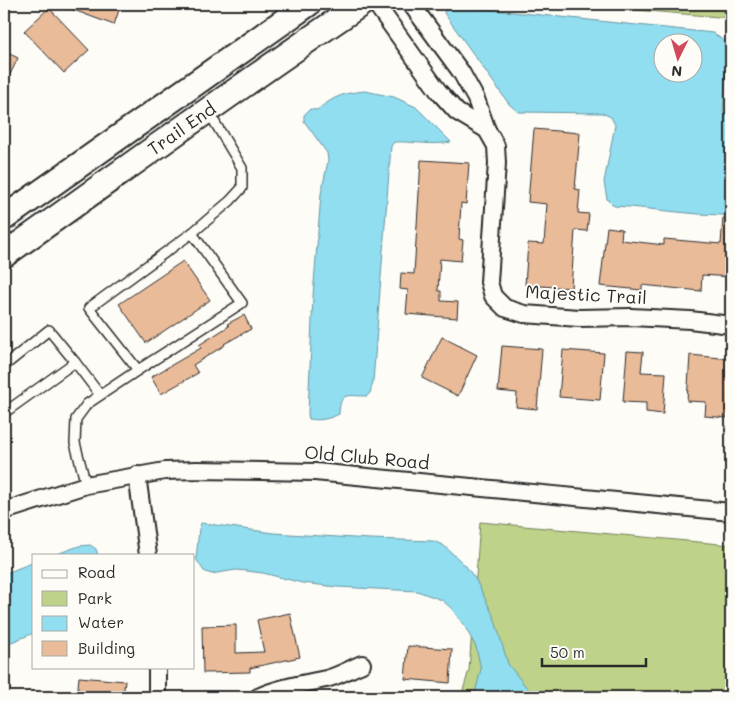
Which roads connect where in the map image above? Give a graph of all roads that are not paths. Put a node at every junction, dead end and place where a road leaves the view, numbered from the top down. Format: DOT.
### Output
graph roads {
  1 [pos="308,4"];
  2 [pos="361,4"];
  3 [pos="376,4"];
  4 [pos="411,4"];
  5 [pos="208,111"];
  6 [pos="487,130"];
  7 [pos="4,218"];
  8 [pos="192,233"];
  9 [pos="4,255"];
  10 [pos="731,325"];
  11 [pos="75,362"];
  12 [pos="4,366"];
  13 [pos="138,370"];
  14 [pos="100,395"];
  15 [pos="4,413"];
  16 [pos="138,475"];
  17 [pos="86,485"];
  18 [pos="4,511"];
  19 [pos="731,512"];
  20 [pos="148,554"];
  21 [pos="362,664"];
  22 [pos="158,668"];
  23 [pos="157,697"];
  24 [pos="258,697"];
  1 -- 7 [label="street, Trail End"];
  2 -- 5 [label="street, Trail End"];
  3 -- 6 [label="street"];
  4 -- 6 [label="street, Majestic Trail"];
  5 -- 8 [label="lane"];
  5 -- 9 [label="street, Trail End"];
  6 -- 10 [label="street, Majestic Trail"];
  8 -- 13 [label="lane"];
  8 -- 13 [label="lane"];
  11 -- 12 [label="lane"];
  11 -- 14 [label="lane"];
  11 -- 15 [label="lane"];
  13 -- 14 [label="lane"];
  14 -- 17 [label="lane"];
  16 -- 17 [label="street, Old Club Road"];
  16 -- 19 [label="street, Old Club Road"];
  16 -- 20 [label="street"];
  17 -- 18 [label="street, Old Club Road"];
  21 -- 24 [label="street"];
  22 -- 23 [label="street"];
}
